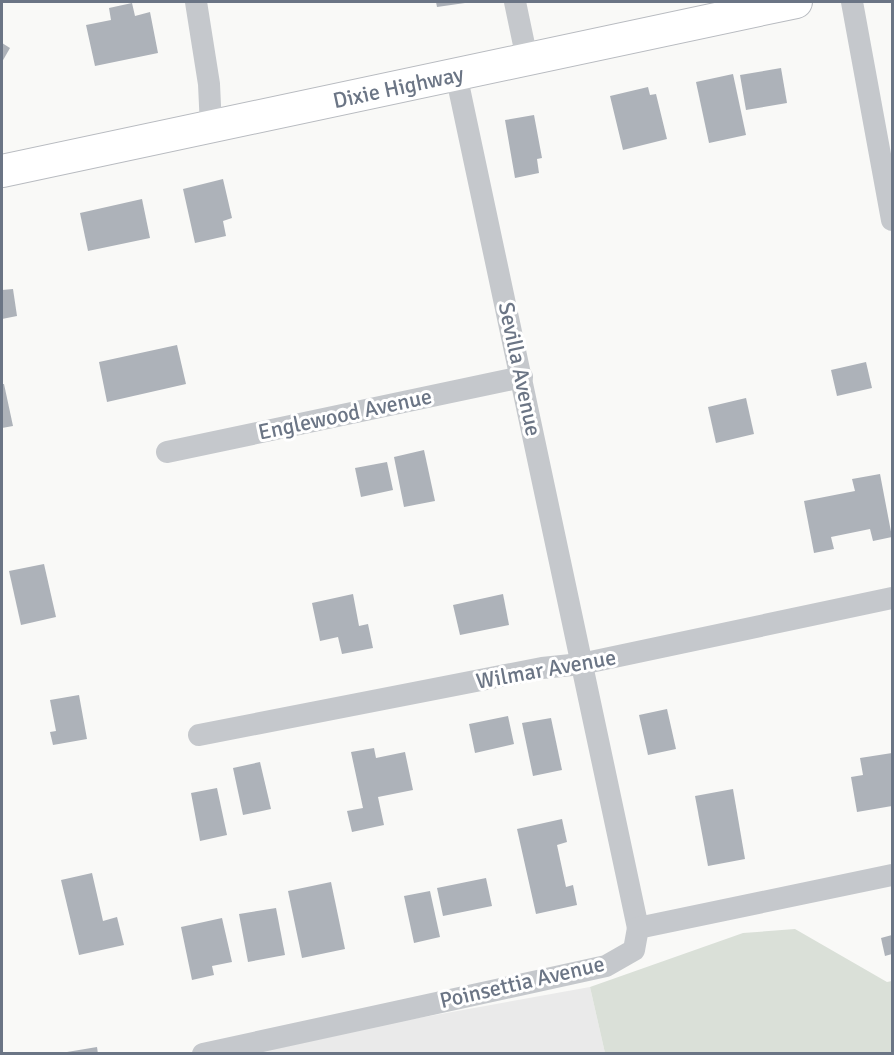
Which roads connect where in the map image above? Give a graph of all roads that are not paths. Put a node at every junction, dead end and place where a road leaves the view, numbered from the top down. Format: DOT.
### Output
graph roads {
  1 [pos="196,2"];
  2 [pos="515,2"];
  3 [pos="795,2"];
  4 [pos="852,2"];
  5 [pos="528,59"];
  6 [pos="456,74"];
  7 [pos="212,127"];
  8 [pos="2,171"];
  9 [pos="892,220"];
  10 [pos="522,377"];
  11 [pos="167,452"];
  12 [pos="892,598"];
  13 [pos="581,664"];
  14 [pos="199,735"];
  15 [pos="892,875"];
  16 [pos="638,928"];
  17 [pos="202,1053"];
  1 -- 7 [label="street"];
  2 -- 5 [label="street"];
  3 -- 5 [label="street, Dixie Highway"];
  4 -- 9 [label="street"];
  5 -- 6 [label="street, Dixie Highway"];
  6 -- 7 [label="street, Dixie Highway"];
  6 -- 10 [label="street, Sevilla Avenue"];
  7 -- 8 [label="street, Dixie Highway"];
  10 -- 11 [label="street, Englewood Avenue"];
  10 -- 13 [label="street, Sevilla Avenue"];
  12 -- 13 [label="street, Wilmar Avenue"];
  13 -- 14 [label="street, Wilmar Avenue"];
  13 -- 16 [label="street"];
  15 -- 16 [label="street"];
  16 -- 17 [label="street, Poinsettia Avenue"];
}
